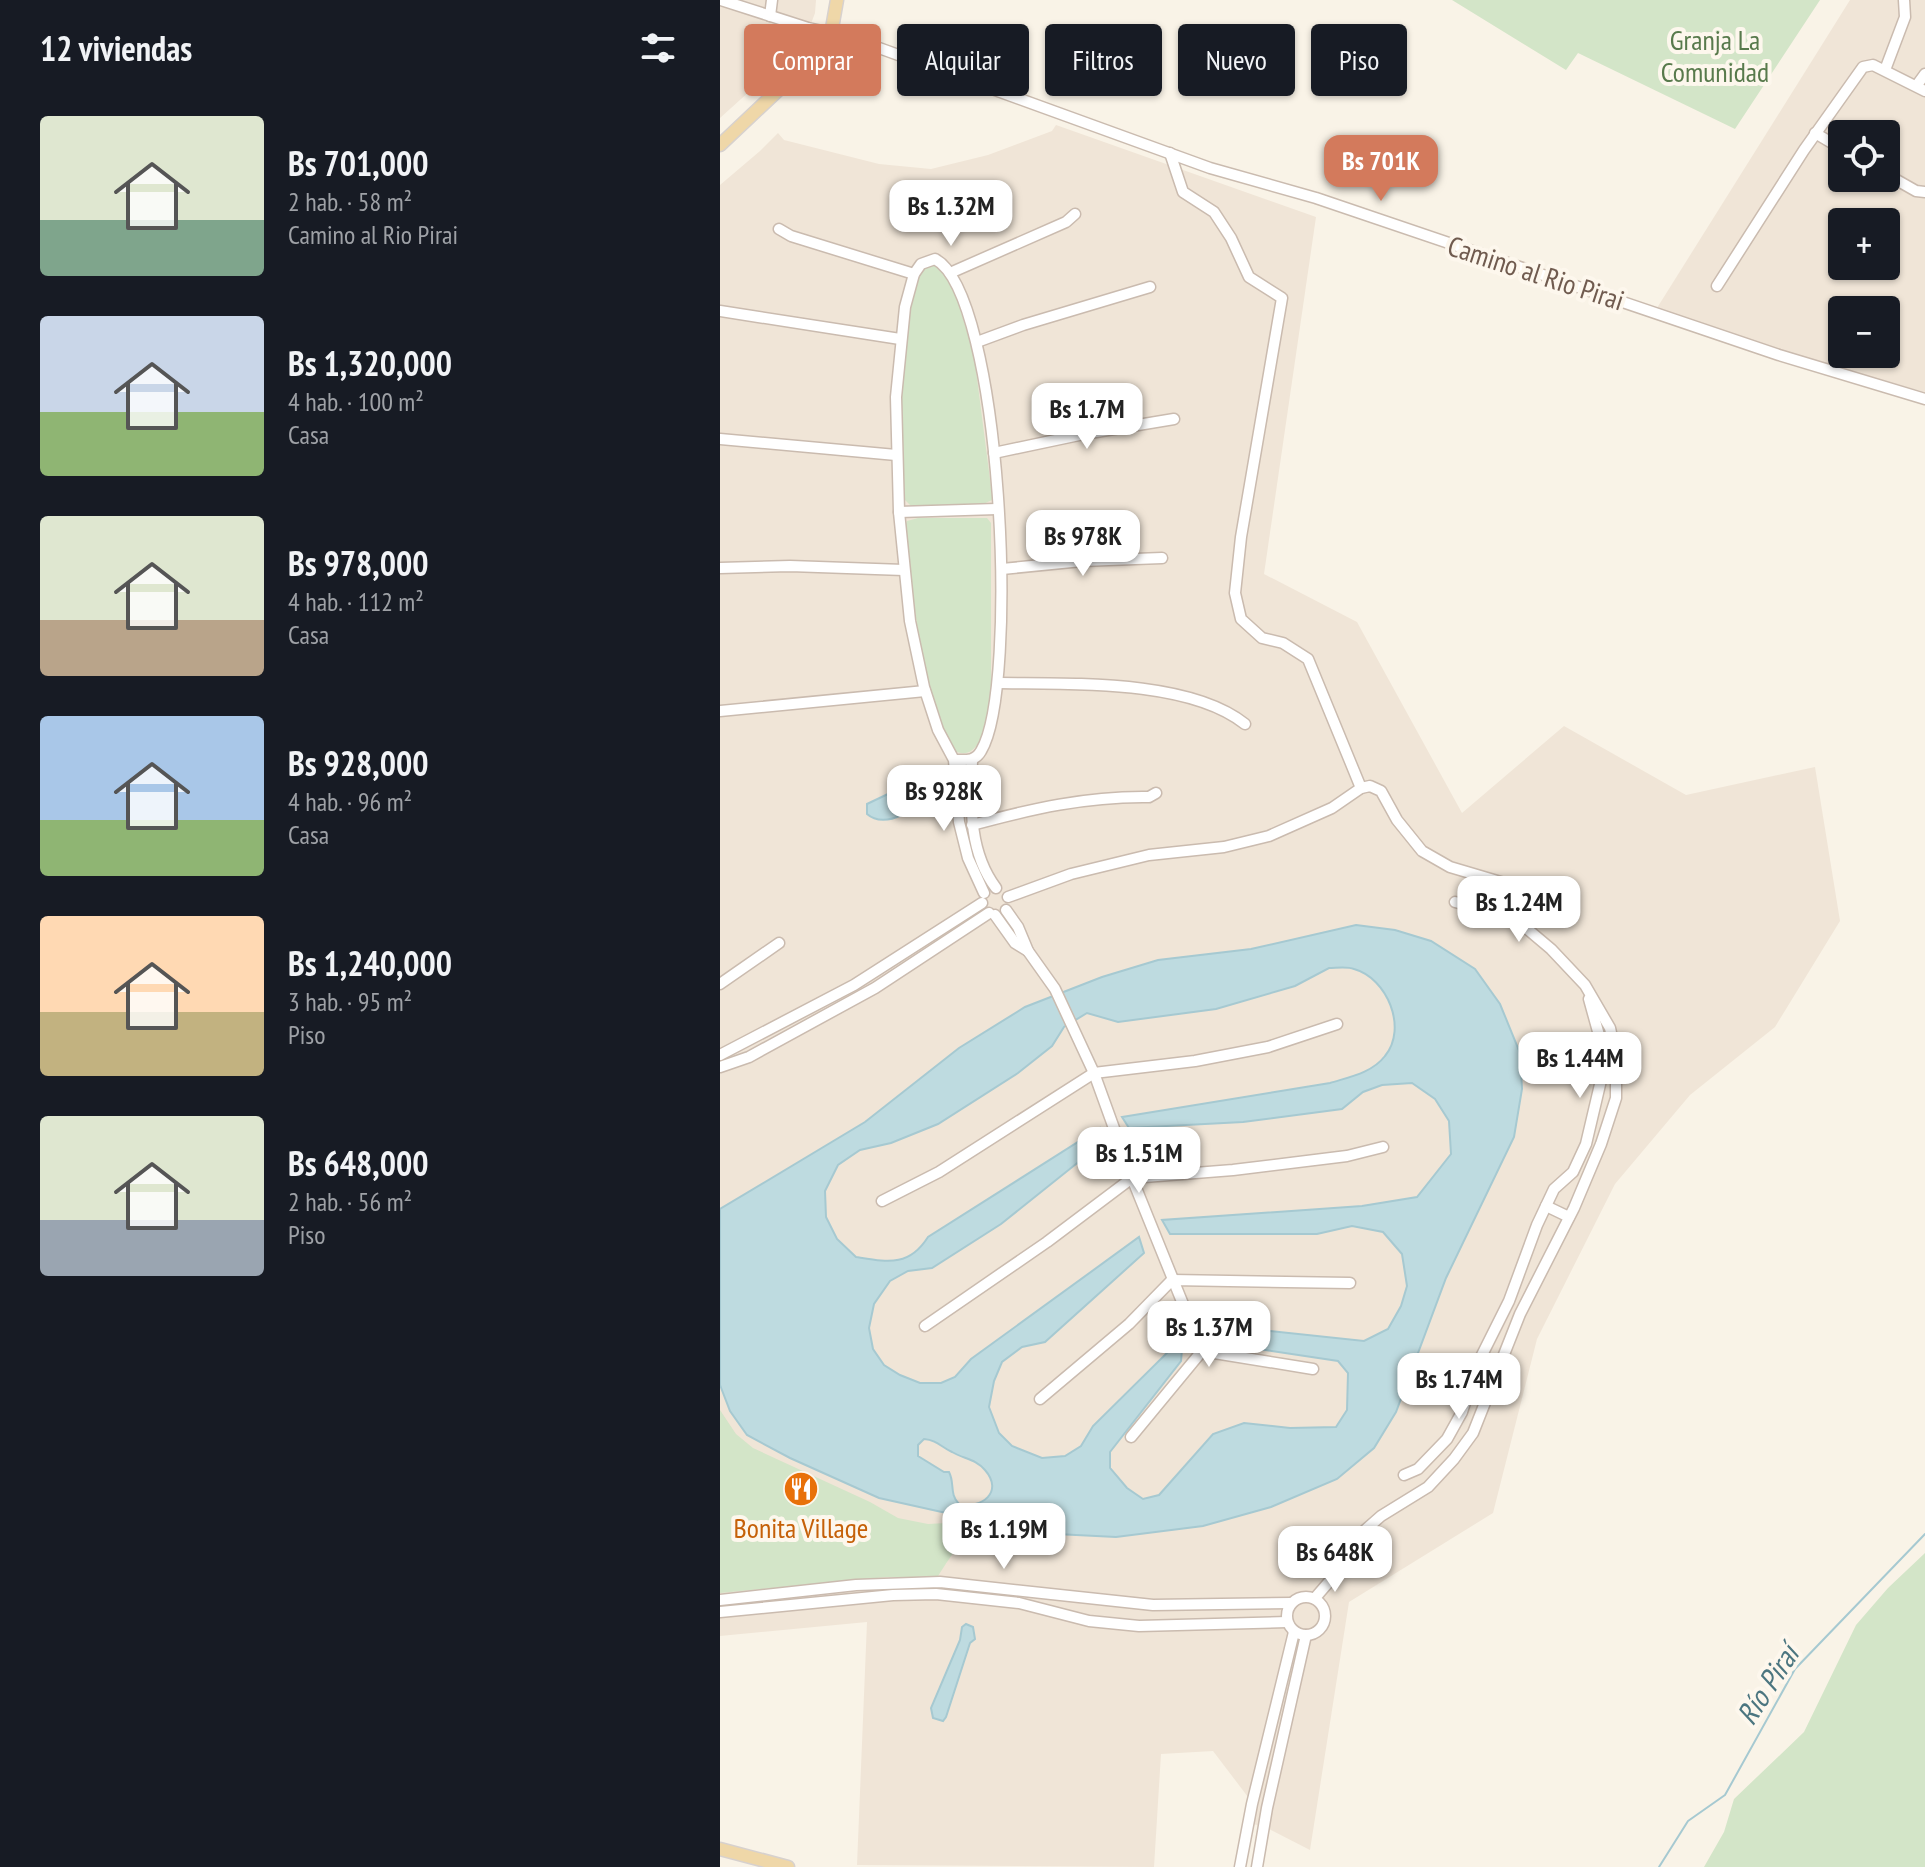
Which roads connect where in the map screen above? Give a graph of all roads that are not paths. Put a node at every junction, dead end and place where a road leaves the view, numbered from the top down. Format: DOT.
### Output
graph roads {
  1 [pos="721,0"];
  2 [pos="772,0"];
  3 [pos="837,0"];
  4 [pos="1904,0"];
  5 [pos="770,16"];
  6 [pos="797,24"];
  7 [pos="833,24"];
  8 [pos="881,49"];
  9 [pos="1885,70"];
  10 [pos="1925,74"];
  11 [pos="1921,88"];
  12 [pos="772,96"];
  13 [pos="1815,133"];
  14 [pos="1828,141"];
  15 [pos="720,145"];
  16 [pos="1170,153"];
  17 [pos="1900,182"];
  18 [pos="1925,192"];
  19 [pos="1075,214"];
  20 [pos="779,229"];
  21 [pos="950,273"];
  22 [pos="914,274"];
  23 [pos="1717,286"];
  24 [pos="1150,287"];
  25 [pos="720,311"];
  26 [pos="900,339"];
  27 [pos="977,342"];
  28 [pos="1925,399"];
  29 [pos="1174,419"];
  30 [pos="720,439"];
  31 [pos="994,453"];
  32 [pos="896,455"];
  33 [pos="997,509"];
  34 [pos="899,512"];
  35 [pos="1162,558"];
  36 [pos="720,568"];
  37 [pos="1002,569"];
  38 [pos="904,570"];
  39 [pos="999,683"];
  40 [pos="925,691"];
  41 [pos="720,711"];
  42 [pos="1245,724"];
  43 [pos="954,760"];
  44 [pos="972,760"];
  45 [pos="1361,788"];
  46 [pos="1156,793"];
  47 [pos="972,825"];
  48 [pos="996,888"];
  49 [pos="1527,896"];
  50 [pos="1008,897"];
  51 [pos="983,898"];
  52 [pos="1455,902"];
  53 [pos="996,913"];
  54 [pos="779,943"];
  55 [pos="720,984"];
  56 [pos="1585,985"];
  57 [pos="798,1016"];
  58 [pos="1337,1024"];
  59 [pos="806,1028"];
  60 [pos="720,1055"];
  61 [pos="720,1067"];
  62 [pos="1094,1073"];
  63 [pos="1383,1147"];
  64 [pos="1132,1178"];
  65 [pos="882,1201"];
  66 [pos="1546,1206"];
  67 [pos="1569,1217"];
  68 [pos="1172,1280"];
  69 [pos="1350,1283"];
  70 [pos="925,1326"];
  71 [pos="1202,1351"];
  72 [pos="1313,1369"];
  73 [pos="1040,1399"];
  74 [pos="1131,1437"];
  75 [pos="1404,1475"];
  76 [pos="832,1588"];
  77 [pos="1315,1598"];
  78 [pos="720,1600"];
  79 [pos="833,1600"];
  80 [pos="1291,1603"];
  81 [pos="720,1612"];
  82 [pos="1287,1622"];
  83 [pos="1294,1632"];
  84 [pos="1306,1635"];
  85 [pos="720,1849"];
  86 [pos="788,1867"];
  87 [pos="1240,1867"];
  88 [pos="1257,1867"];
  1 -- 5 [label="street, Camino al Rio Pirai"];
  2 -- 5 [label="street"];
  3 -- 7 [label="main road"];
  4 -- 9 [label="street"];
  5 -- 6 [label="street, Camino al Rio Pirai"];
  8 -- 16 [label="street, Camino al Rio Pirai"];
  9 -- 11 [label="street"];
  9 -- 13 [label="street"];
  10 -- 11 [label="street"];
  12 -- 15 [label="main road"];
  13 -- 14 [label="street"];
  13 -- 23 [label="street"];
  16 -- 28 [label="street, Camino al Rio Pirai"];
  16 -- 45 [label="street"];
  17 -- 18 [label="street"];
  19 -- 21 [label="street"];
  20 -- 22 [label="street"];
  21 -- 22 [label="street"];
  21 -- 27 [label="street"];
  22 -- 26 [label="street"];
  24 -- 27 [label="street"];
  25 -- 26 [label="street"];
  26 -- 32 [label="street"];
  27 -- 31 [label="street"];
  29 -- 31 [label="street"];
  30 -- 32 [label="street"];
  31 -- 33 [label="street"];
  32 -- 34 [label="street"];
  33 -- 34 [label="street"];
  33 -- 37 [label="street"];
  34 -- 38 [label="street"];
  35 -- 37 [label="street"];
  36 -- 38 [label="street"];
  37 -- 39 [label="street"];
  38 -- 40 [label="street"];
  39 -- 42 [label="street"];
  39 -- 44 [label="street"];
  40 -- 41 [label="street"];
  40 -- 43 [label="street"];
  43 -- 44 [label="street"];
  43 -- 51 [label="street"];
  44 -- 47 [label="street"];
  45 -- 49 [label="street"];
  45 -- 50 [label="street"];
  46 -- 47 [label="street"];
  47 -- 48 [label="street"];
  48 -- 50 [label="street"];
  48 -- 51 [label="street"];
  50 -- 53 [label="street"];
  51 -- 53 [label="street"];
  51 -- 57 [label="street"];
  52 -- 56 [label="street"];
  53 -- 59 [label="street"];
  53 -- 62 [label="street"];
  54 -- 55 [label="street"];
  56 -- 66 [label="street"];
  56 -- 67 [label="street"];
  57 -- 59 [label="street"];
  57 -- 60 [label="street"];
  58 -- 62 [label="street"];
  59 -- 61 [label="street"];
  62 -- 64 [label="street"];
  62 -- 65 [label="street"];
  63 -- 64 [label="street"];
  64 -- 68 [label="street"];
  64 -- 70 [label="street"];
  66 -- 67 [label="street"];
  66 -- 75 [label="street"];
  67 -- 77 [label="street"];
  68 -- 69 [label="street"];
  68 -- 71 [label="street"];
  68 -- 73 [label="street"];
  71 -- 72 [label="street"];
  71 -- 74 [label="street"];
  76 -- 78 [label="street"];
  76 -- 79 [label="street"];
  76 -- 80 [label="street"];
  77 -- 80 [label="street"];
  77 -- 84 [label="street"];
  79 -- 81 [label="street"];
  79 -- 82 [label="street"];
  80 -- 82 [label="street"];
  82 -- 83 [label="street"];
  83 -- 84 [label="street"];
  83 -- 87 [label="street"];
  84 -- 88 [label="street"];
  85 -- 86 [label="main road"];
}
